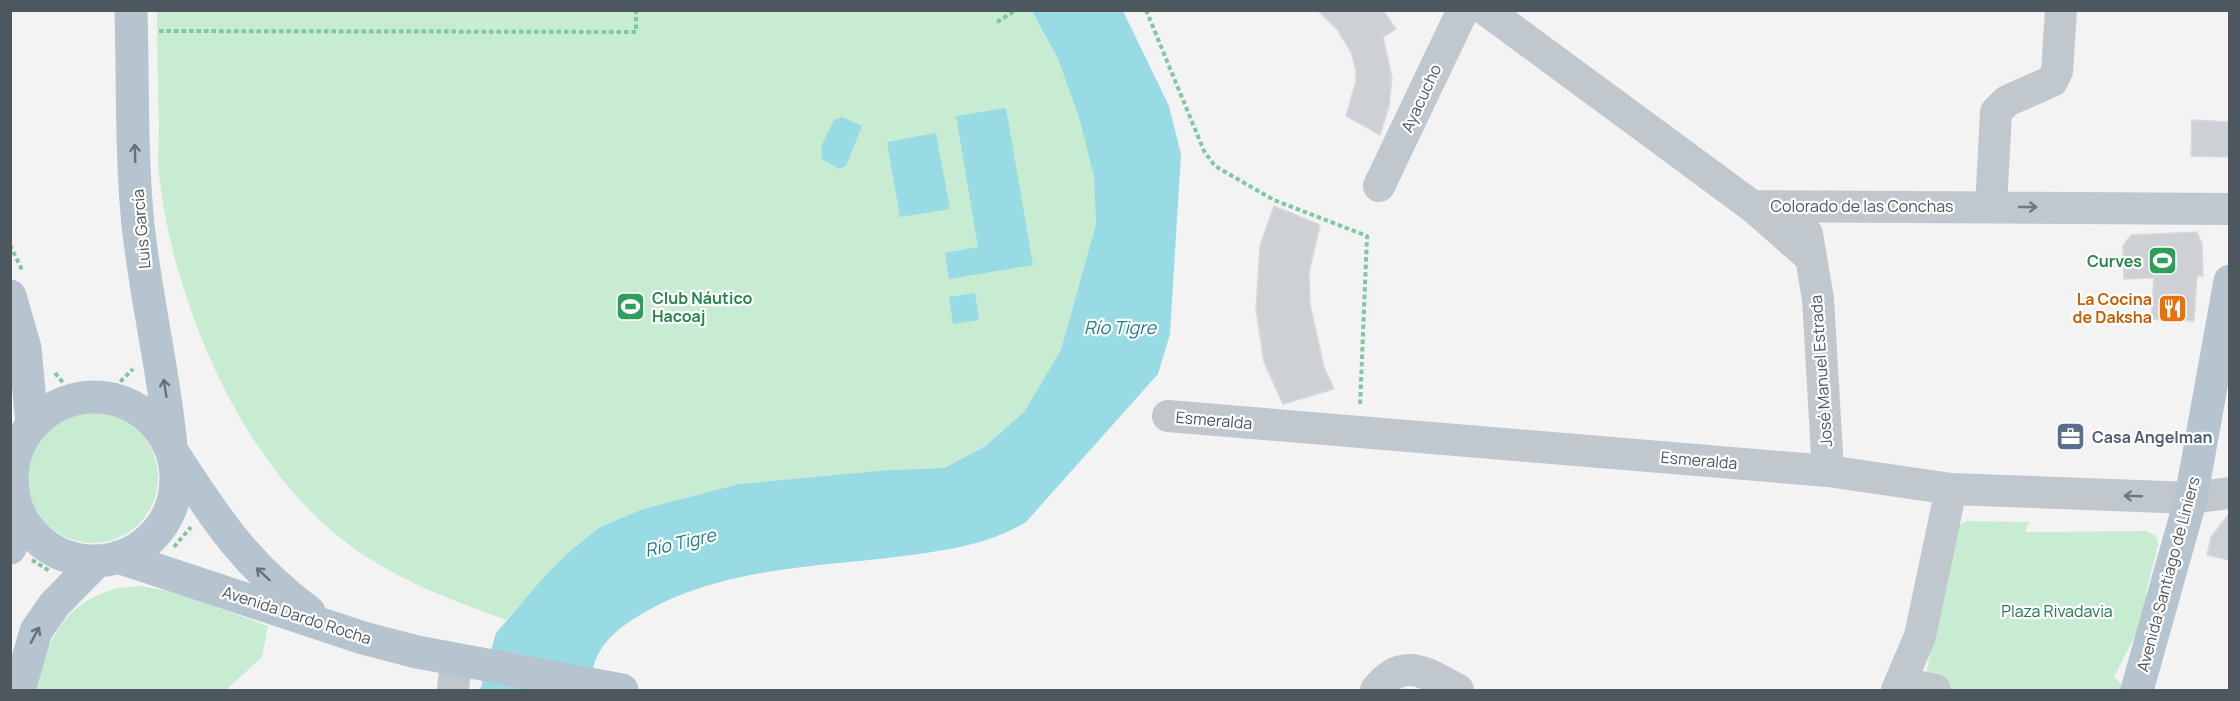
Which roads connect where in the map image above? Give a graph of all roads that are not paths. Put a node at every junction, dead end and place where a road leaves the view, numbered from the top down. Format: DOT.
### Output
graph roads {
  1 [pos="1463,10"];
  2 [pos="1485,10"];
  3 [pos="2061,10"];
  4 [pos="132,24"];
  5 [pos="1379,186"];
  6 [pos="1752,206"];
  7 [pos="1823,206"];
  8 [pos="1991,207"];
  9 [pos="2229,209"];
  10 [pos="1809,256"];
  11 [pos="2229,281"];
  12 [pos="10,296"];
  13 [pos="1168,416"];
  14 [pos="24,422"];
  15 [pos="173,451"];
  16 [pos="1828,471"];
  17 [pos="1951,489"];
  18 [pos="2229,493"];
  19 [pos="13,498"];
  20 [pos="2192,498"];
  21 [pos="17,551"];
  22 [pos="108,559"];
  23 [pos="325,624"];
  24 [pos="462,671"];
  25 [pos="1899,687"];
  26 [pos="611,688"];
  27 [pos="19,690"];
  28 [pos="1376,690"];
  29 [pos="1458,690"];
  30 [pos="1935,690"];
  31 [pos="2137,690"];
  1 -- 5 [label="street, Ayacucho"];
  2 -- 6 [label="street, Colorado de las Conchas"];
  3 -- 8 [label="street"];
  15 -- 4 [label="main road, Luis García, one-way"];
  6 -- 7 [label="street, Colorado de las Conchas"];
  6 -- 10 [label="street"];
  7 -- 8 [label="street, Colorado de las Conchas"];
  7 -- 10 [label="street, José Manuel Estrada"];
  8 -- 9 [label="street, Colorado de las Conchas, one-way"];
  10 -- 16 [label="street, José Manuel Estrada"];
  11 -- 20 [label="main road, Avenida Santiago de Liniers"];
  12 -- 14 [label="main road"];
  13 -- 16 [label="street, Esmeralda"];
  14 -- 15 [label="main road"];
  14 -- 19 [label="main road"];
  15 -- 22 [label="main road"];
  23 -- 15 [label="main road, Luis García, one-way"];
  16 -- 17 [label="street, Esmeralda"];
  20 -- 17 [label="street, Esmeralda, one-way"];
  17 -- 25 [label="street"];
  18 -- 20 [label="street, Esmeralda"];
  19 -- 21 [label="main road"];
  19 -- 22 [label="main road"];
  20 -- 31 [label="main road, Avenida Santiago de Liniers"];
  22 -- 23 [label="main road, Avenida Dardo Rocha"];
  27 -- 22 [label="main road, one-way"];
  23 -- 24 [label="main road, Avenida Dardo Rocha"];
  24 -- 26 [label="main road, Avenida Dardo Rocha"];
  25 -- 30 [label="street"];
  28 -- 29 [label="street"];
}
